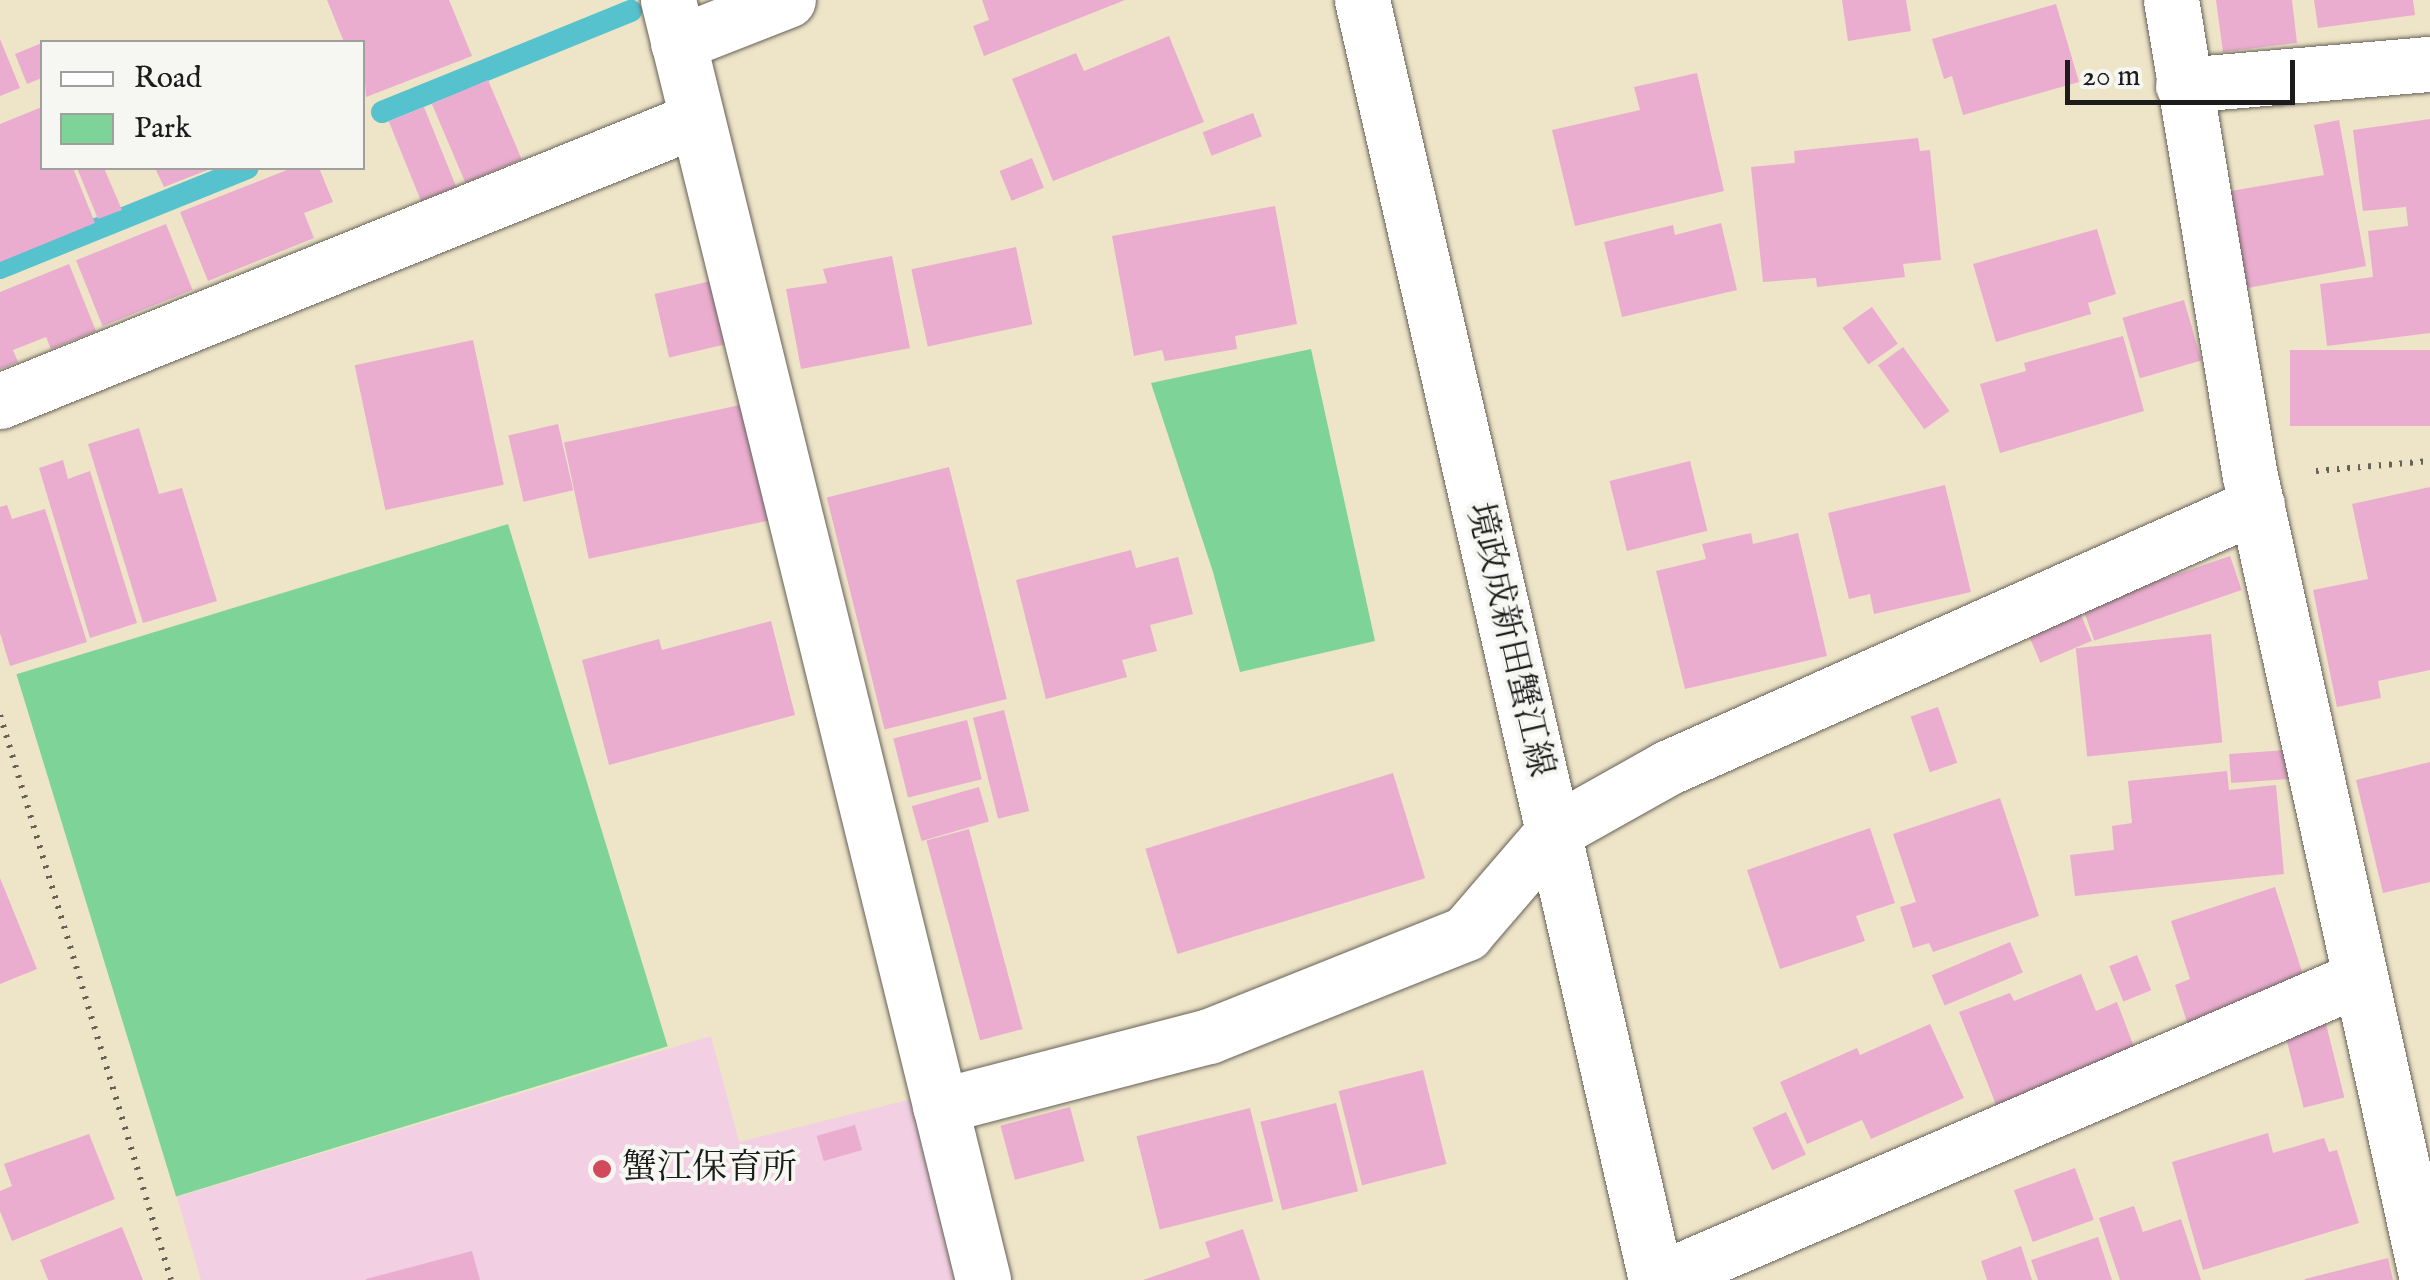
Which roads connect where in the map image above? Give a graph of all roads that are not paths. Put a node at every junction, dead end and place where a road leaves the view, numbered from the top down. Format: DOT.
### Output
graph roads {
  1 [pos="788,0"];
  2 [pos="1362,0"];
  3 [pos="2170,0"];
  4 [pos="673,22"];
  5 [pos="2430,64"];
  6 [pos="2183,85"];
  7 [pos="695,120"];
  8 [pos="0,401"];
  9 [pos="2253,491"];
  10 [pos="1553,832"];
  11 [pos="2360,978"];
  12 [pos="940,1106"];
  13 [pos="983,1280"];
  14 [pos="1657,1280"];
  15 [pos="2427,1280"];
  1 -- 4 [label="street"];
  2 -- 10 [label="street, 境政成新田蟹江線"];
  3 -- 6 [label="street"];
  4 -- 7 [label="street"];
  5 -- 6 [label="street"];
  6 -- 9 [label="street"];
  7 -- 8 [label="street"];
  7 -- 12 [label="street"];
  9 -- 10 [label="street"];
  9 -- 11 [label="street"];
  10 -- 12 [label="street"];
  10 -- 14 [label="street, 境政成新田蟹江線"];
  11 -- 14 [label="street"];
  11 -- 15 [label="street"];
  12 -- 13 [label="street"];
}
